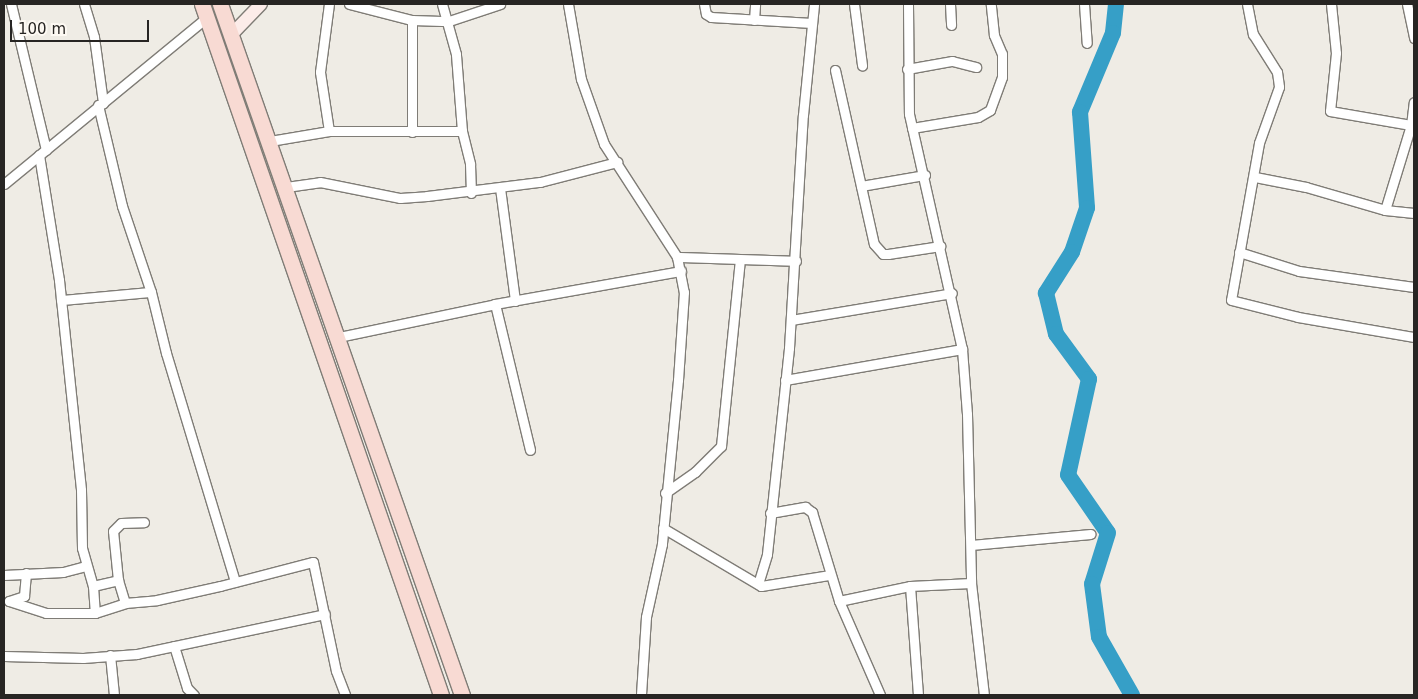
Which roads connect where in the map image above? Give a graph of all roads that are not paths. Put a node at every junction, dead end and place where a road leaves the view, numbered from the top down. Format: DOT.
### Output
graph roads {
  1 [pos="11,4"];
  2 [pos="84,4"];
  3 [pos="220,4"];
  4 [pos="261,4"];
  5 [pos="329,4"];
  6 [pos="349,4"];
  7 [pos="442,4"];
  8 [pos="500,4"];
  9 [pos="568,4"];
  10 [pos="704,4"];
  11 [pos="756,4"];
  12 [pos="814,4"];
  13 [pos="854,4"];
  14 [pos="908,4"];
  15 [pos="950,4"];
  16 [pos="990,4"];
  17 [pos="1084,4"];
  18 [pos="1247,4"];
  19 [pos="1331,4"];
  20 [pos="1406,4"];
  21 [pos="204,11"];
  22 [pos="1411,14"];
  23 [pos="412,20"];
  24 [pos="754,20"];
  25 [pos="449,21"];
  26 [pos="812,23"];
  27 [pos="952,25"];
  28 [pos="231,35"];
  29 [pos="1414,38"];
  30 [pos="1087,43"];
  31 [pos="862,65"];
  32 [pos="976,67"];
  33 [pos="907,69"];
  34 [pos="835,70"];
  35 [pos="1414,102"];
  36 [pos="100,104"];
  37 [pos="1414,113"];
  38 [pos="1411,124"];
  39 [pos="912,128"];
  40 [pos="329,131"];
  41 [pos="462,131"];
  42 [pos="412,132"];
  43 [pos="270,141"];
  44 [pos="42,152"];
  45 [pos="617,162"];
  46 [pos="925,176"];
  47 [pos="1255,177"];
  48 [pos="4,184"];
  49 [pos="861,186"];
  50 [pos="286,187"];
  51 [pos="500,188"];
  52 [pos="471,193"];
  53 [pos="1385,210"];
  54 [pos="1414,213"];
  55 [pos="940,246"];
  56 [pos="1239,252"];
  57 [pos="677,257"];
  58 [pos="740,260"];
  59 [pos="796,261"];
  60 [pos="681,271"];
  61 [pos="1414,287"];
  62 [pos="151,292"];
  63 [pos="952,293"];
  64 [pos="61,300"];
  65 [pos="514,301"];
  66 [pos="495,304"];
  67 [pos="791,320"];
  68 [pos="338,337"];
  69 [pos="1414,337"];
  70 [pos="962,349"];
  71 [pos="785,380"];
  72 [pos="530,450"];
  73 [pos="665,493"];
  74 [pos="770,513"];
  75 [pos="144,522"];
  76 [pos="663,528"];
  77 [pos="1090,534"];
  78 [pos="971,545"];
  79 [pos="86,566"];
  80 [pos="26,573"];
  81 [pos="4,575"];
  82 [pos="830,575"];
  83 [pos="118,580"];
  84 [pos="235,582"];
  85 [pos="971,583"];
  86 [pos="758,584"];
  87 [pos="93,586"];
  88 [pos="910,586"];
  89 [pos="6,601"];
  90 [pos="840,601"];
  91 [pos="124,603"];
  92 [pos="95,612"];
  93 [pos="325,614"];
  94 [pos="174,646"];
  95 [pos="5,653"];
  96 [pos="110,655"];
  97 [pos="114,695"];
  98 [pos="194,695"];
  99 [pos="345,695"];
  100 [pos="441,695"];
  101 [pos="462,695"];
  102 [pos="641,695"];
  103 [pos="880,695"];
  104 [pos="918,695"];
  105 [pos="984,695"];
  1 -- 44 [label="street"];
  2 -- 36 [label="street"];
  3 -- 28 [label="main road"];
  4 -- 28 [label="street"];
  5 -- 40 [label="street"];
  6 -- 23 [label="street"];
  7 -- 25 [label="street"];
  8 -- 25 [label="street"];
  9 -- 45 [label="street"];
  10 -- 24 [label="street"];
  11 -- 24 [label="street"];
  12 -- 26 [label="street"];
  13 -- 31 [label="street"];
  14 -- 33 [label="street"];
  15 -- 27 [label="street"];
  16 -- 39 [label="street"];
  17 -- 30 [label="street"];
  18 -- 47 [label="street"];
  19 -- 38 [label="street"];
  20 -- 22 [label="street"];
  21 -- 36 [label="street"];
  21 -- 100 [label="main road"];
  22 -- 29 [label="street"];
  23 -- 25 [label="street"];
  23 -- 42 [label="street"];
  24 -- 26 [label="street"];
  25 -- 41 [label="street"];
  26 -- 59 [label="street"];
  28 -- 43 [label="main road"];
  32 -- 33 [label="street"];
  33 -- 39 [label="street"];
  34 -- 49 [label="street"];
  35 -- 37 [label="street"];
  36 -- 44 [label="street"];
  36 -- 62 [label="street"];
  37 -- 38 [label="street"];
  38 -- 53 [label="street"];
  39 -- 46 [label="street"];
  40 -- 42 [label="street"];
  40 -- 43 [label="street"];
  41 -- 42 [label="street"];
  41 -- 52 [label="street"];
  43 -- 50 [label="main road"];
  44 -- 48 [label="street"];
  44 -- 64 [label="street"];
  45 -- 51 [label="street"];
  45 -- 57 [label="street"];
  46 -- 49 [label="street"];
  46 -- 55 [label="street"];
  47 -- 53 [label="street"];
  47 -- 56 [label="street"];
  49 -- 55 [label="street"];
  50 -- 52 [label="street"];
  50 -- 68 [label="main road"];
  51 -- 52 [label="street"];
  51 -- 65 [label="street"];
  53 -- 54 [label="street"];
  55 -- 63 [label="street"];
  56 -- 61 [label="street"];
  56 -- 69 [label="street"];
  57 -- 58 [label="street"];
  57 -- 60 [label="street"];
  58 -- 59 [label="street"];
  58 -- 73 [label="street"];
  59 -- 67 [label="street"];
  60 -- 65 [label="street"];
  60 -- 73 [label="street"];
  62 -- 64 [label="street"];
  62 -- 84 [label="street"];
  63 -- 67 [label="street"];
  63 -- 70 [label="street"];
  64 -- 79 [label="street"];
  65 -- 66 [label="street"];
  66 -- 68 [label="street"];
  66 -- 72 [label="street"];
  67 -- 71 [label="street"];
  68 -- 101 [label="main road"];
  70 -- 71 [label="street"];
  70 -- 78 [label="street"];
  71 -- 74 [label="street"];
  73 -- 76 [label="street"];
  74 -- 82 [label="street"];
  74 -- 86 [label="street"];
  75 -- 83 [label="street"];
  76 -- 86 [label="street"];
  76 -- 102 [label="street"];
  77 -- 78 [label="street"];
  78 -- 85 [label="street"];
  79 -- 80 [label="street"];
  79 -- 87 [label="street"];
  80 -- 81 [label="street"];
  80 -- 89 [label="street"];
  82 -- 86 [label="street"];
  82 -- 90 [label="street"];
  83 -- 87 [label="street"];
  83 -- 91 [label="street"];
  84 -- 91 [label="street"];
  84 -- 93 [label="street"];
  85 -- 88 [label="street"];
  85 -- 105 [label="street"];
  87 -- 92 [label="street"];
  88 -- 90 [label="street"];
  88 -- 104 [label="street"];
  89 -- 92 [label="street"];
  90 -- 103 [label="street"];
  91 -- 92 [label="street"];
  93 -- 94 [label="street"];
  93 -- 99 [label="street"];
  94 -- 96 [label="street"];
  94 -- 98 [label="street"];
  95 -- 96 [label="street"];
  96 -- 97 [label="street"];
}
